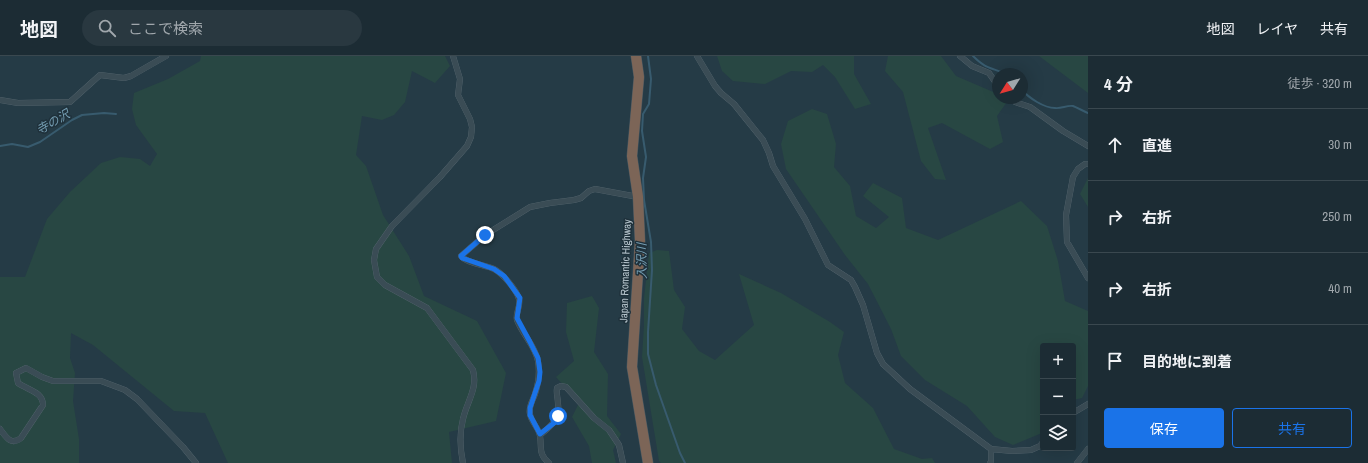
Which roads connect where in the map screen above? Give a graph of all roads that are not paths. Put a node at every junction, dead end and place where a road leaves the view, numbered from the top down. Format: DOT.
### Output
graph roads {
  1 [pos="166,56"];
  2 [pos="453,56"];
  3 [pos="636,56"];
  4 [pos="698,56"];
  5 [pos="960,56"];
  6 [pos="992,77"];
  7 [pos="0,100"];
  8 [pos="1021,104"];
  9 [pos="1088,146"];
  10 [pos="1088,164"];
  11 [pos="638,197"];
  12 [pos="1088,278"];
  13 [pos="1088,404"];
  14 [pos="1076,410"];
  15 [pos="0,429"];
  16 [pos="540,434"];
  17 [pos="1040,446"];
  18 [pos="991,449"];
  19 [pos="1088,449"];
  20 [pos="196,463"];
  21 [pos="463,463"];
  22 [pos="549,463"];
  23 [pos="623,463"];
  24 [pos="648,463"];
  25 [pos="990,463"];
  26 [pos="1078,463"];
  1 -- 7 [label="street"];
  2 -- 21 [label="street"];
  3 -- 11 [label="highway, Japan Romantic Highway"];
  4 -- 18 [label="street"];
  5 -- 6 [label="street"];
  8 -- 9 [label="street"];
  10 -- 12 [label="street"];
  11 -- 16 [label="street"];
  11 -- 24 [label="highway, Japan Romantic Highway"];
  13 -- 14 [label="street"];
  15 -- 20 [label="street"];
  16 -- 22 [label="street"];
  16 -- 23 [label="street"];
  17 -- 18 [label="street"];
  18 -- 25 [label="street"];
  19 -- 26 [label="street"];
}
